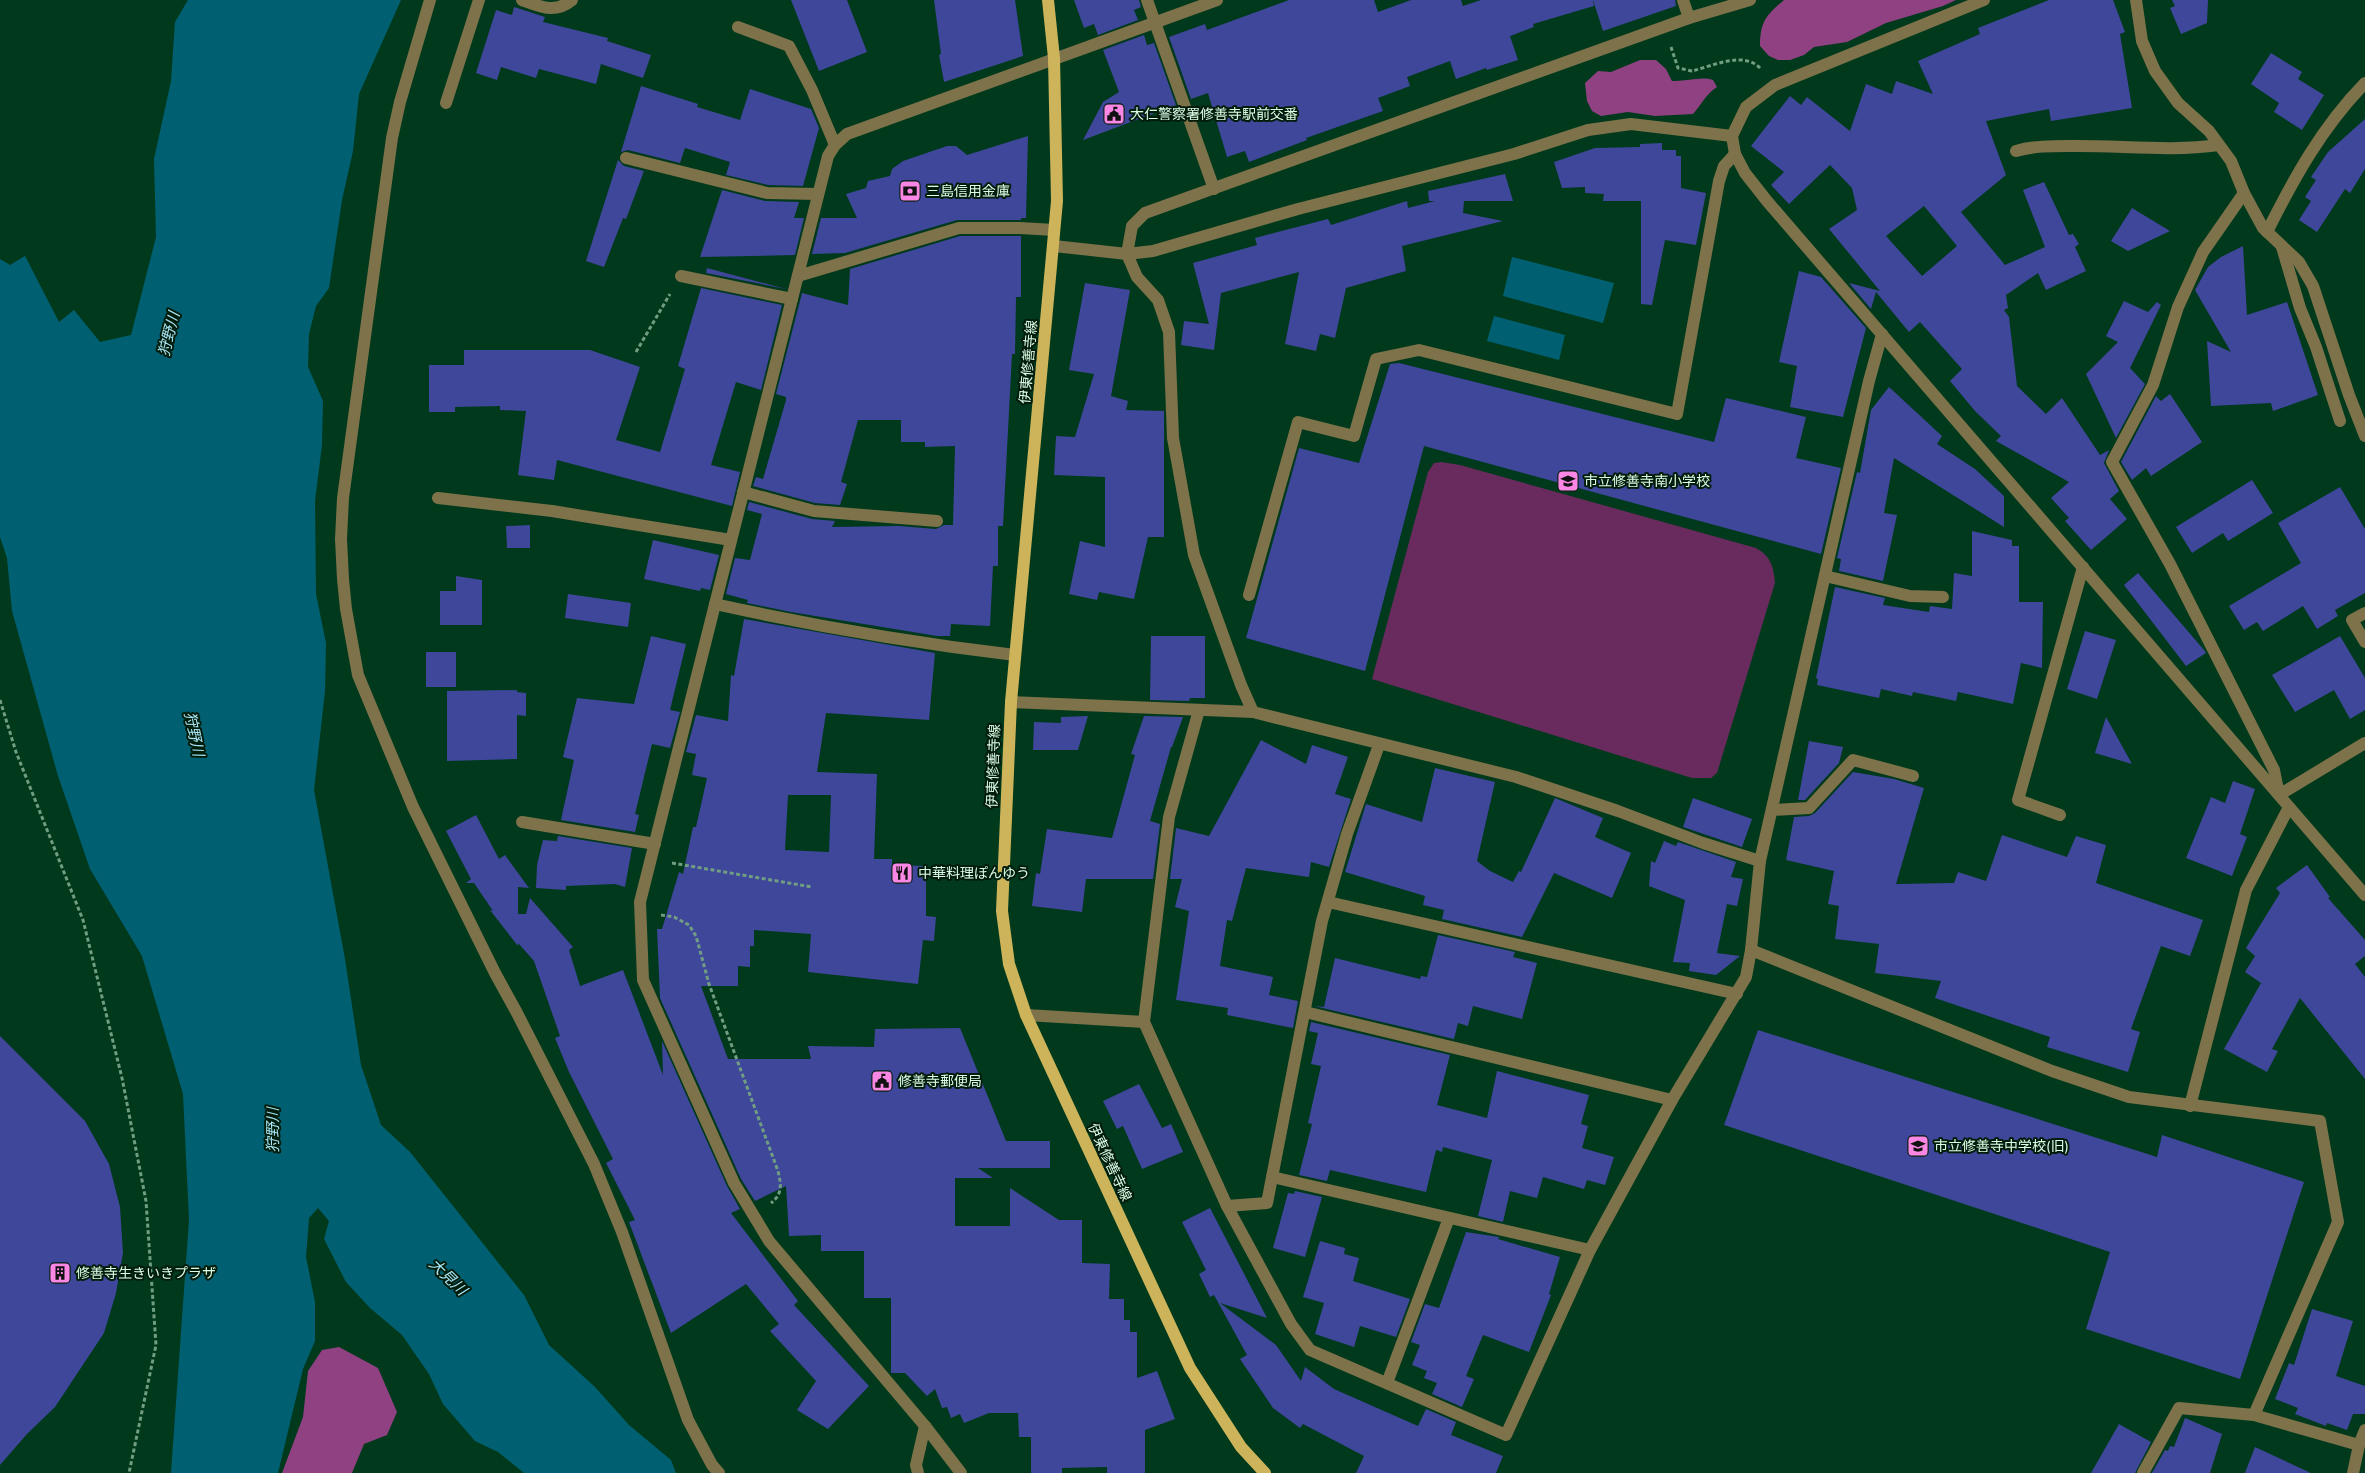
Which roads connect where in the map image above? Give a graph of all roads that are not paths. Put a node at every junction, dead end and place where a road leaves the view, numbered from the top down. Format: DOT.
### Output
graph roads {
  1 [pos="430,0"];
  2 [pos="479,0"];
  3 [pos="522,0"];
  4 [pos="572,0"];
  5 [pos="1048,0"];
  6 [pos="1147,0"];
  7 [pos="1218,0"];
  8 [pos="1683,0"];
  9 [pos="1750,0"];
  10 [pos="1984,0"];
  11 [pos="2136,0"];
  12 [pos="1689,18"];
  13 [pos="1155,23"];
  14 [pos="738,27"];
  15 [pos="1054,58"];
  16 [pos="2365,83"];
  17 [pos="446,103"];
  18 [pos="1732,136"];
  19 [pos="835,145"];
  20 [pos="2219,145"];
  21 [pos="2016,151"];
  22 [pos="1735,154"];
  23 [pos="626,158"];
  24 [pos="1214,189"];
  25 [pos="2244,193"];
  26 [pos="818,194"];
  27 [pos="1054,230"];
  28 [pos="2267,232"];
  29 [pos="2281,245"];
  30 [pos="1054,246"];
  31 [pos="1127,254"];
  32 [pos="681,276"];
  33 [pos="798,276"];
  34 [pos="792,300"];
  35 [pos="1882,334"];
  36 [pos="2340,421"];
  37 [pos="2364,432"];
  38 [pos="743,492"];
  39 [pos="438,498"];
  40 [pos="937,521"];
  41 [pos="731,540"];
  42 [pos="2083,567"];
  43 [pos="1825,576"];
  44 [pos="1250,595"];
  45 [pos="1943,597"];
  46 [pos="715,604"];
  47 [pos="2365,613"];
  48 [pos="2365,642"];
  49 [pos="1015,655"];
  50 [pos="1010,702"];
  51 [pos="1199,710"];
  52 [pos="1253,712"];
  53 [pos="2365,743"];
  54 [pos="1379,745"];
  55 [pos="1912,776"];
  56 [pos="2279,795"];
  57 [pos="2289,807"];
  58 [pos="1772,810"];
  59 [pos="2060,815"];
  60 [pos="522,822"];
  61 [pos="655,844"];
  62 [pos="1760,861"];
  63 [pos="2365,895"];
  64 [pos="1328,902"];
  65 [pos="1751,950"];
  66 [pos="1737,994"];
  67 [pos="1305,1012"];
  68 [pos="1026,1014"];
  69 [pos="1144,1022"];
  70 [pos="1672,1100"];
  71 [pos="2190,1106"];
  72 [pos="1272,1177"];
  73 [pos="1227,1206"];
  74 [pos="1448,1218"];
  75 [pos="1590,1250"];
  76 [pos="1387,1383"];
  77 [pos="2254,1415"];
  78 [pos="925,1426"];
  79 [pos="2365,1430"];
  80 [pos="2359,1445"];
  81 [pos="719,1473"];
  82 [pos="918,1473"];
  83 [pos="961,1473"];
  84 [pos="1265,1473"];
  85 [pos="2143,1473"];
  86 [pos="2353,1473"];
  1 -- 81 [label="street"];
  2 -- 17 [label="street"];
  3 -- 4 [label="street"];
  5 -- 15 [label="main road, 伊東修善寺線"];
  6 -- 13 [label="street"];
  7 -- 13 [label="street"];
  8 -- 12 [label="street"];
  9 -- 12 [label="street"];
  10 -- 18 [label="street"];
  11 -- 20 [label="street"];
  12 -- 24 [label="street"];
  13 -- 15 [label="street"];
  13 -- 24 [label="street"];
  14 -- 19 [label="street"];
  15 -- 19 [label="street"];
  15 -- 27 [label="main road, 伊東修善寺線"];
  16 -- 28 [label="street"];
  18 -- 22 [label="street"];
  18 -- 31 [label="street"];
  19 -- 26 [label="street"];
  20 -- 21 [label="street"];
  20 -- 25 [label="street"];
  22 -- 35 [label="street"];
  22 -- 44 [label="street"];
  23 -- 26 [label="street"];
  24 -- 31 [label="street"];
  25 -- 28 [label="street"];
  25 -- 56 [label="street"];
  26 -- 33 [label="street"];
  27 -- 30 [label="main road, 伊東修善寺線"];
  27 -- 33 [label="street"];
  28 -- 29 [label="street"];
  29 -- 36 [label="street"];
  29 -- 37 [label="street"];
  30 -- 31 [label="street"];
  30 -- 49 [label="main road, 伊東修善寺線"];
  31 -- 52 [label="street"];
  32 -- 34 [label="street"];
  33 -- 34 [label="street"];
  34 -- 38 [label="street"];
  35 -- 42 [label="street"];
  35 -- 43 [label="street"];
  38 -- 40 [label="street"];
  38 -- 41 [label="street"];
  39 -- 41 [label="street"];
  41 -- 46 [label="street"];
  42 -- 56 [label="street"];
  42 -- 59 [label="street"];
  43 -- 45 [label="street"];
  43 -- 58 [label="street"];
  46 -- 49 [label="street"];
  46 -- 61 [label="street"];
  47 -- 48 [label="street"];
  49 -- 50 [label="main road, 伊東修善寺線"];
  50 -- 51 [label="street"];
  50 -- 68 [label="main road, 伊東修善寺線"];
  51 -- 52 [label="street"];
  51 -- 69 [label="street"];
  52 -- 54 [label="street"];
  53 -- 56 [label="street"];
  54 -- 62 [label="street"];
  54 -- 64 [label="street"];
  55 -- 58 [label="street"];
  56 -- 57 [label="street"];
  57 -- 63 [label="street"];
  57 -- 71 [label="street"];
  58 -- 62 [label="street"];
  60 -- 61 [label="street"];
  61 -- 78 [label="street"];
  62 -- 65 [label="street"];
  64 -- 66 [label="street"];
  64 -- 67 [label="street"];
  65 -- 66 [label="street"];
  65 -- 71 [label="street"];
  66 -- 70 [label="street"];
  67 -- 70 [label="street"];
  67 -- 72 [label="street"];
  68 -- 69 [label="street"];
  68 -- 84 [label="main road, 伊東修善寺線"];
  69 -- 73 [label="street"];
  70 -- 75 [label="street"];
  71 -- 77 [label="street"];
  72 -- 73 [label="street"];
  72 -- 74 [label="street"];
  73 -- 76 [label="street"];
  74 -- 75 [label="street"];
  74 -- 76 [label="street"];
  75 -- 76 [label="street"];
  77 -- 80 [label="street"];
  77 -- 85 [label="street"];
  78 -- 82 [label="street"];
  78 -- 83 [label="street"];
  79 -- 80 [label="street"];
  80 -- 86 [label="street"];
}
